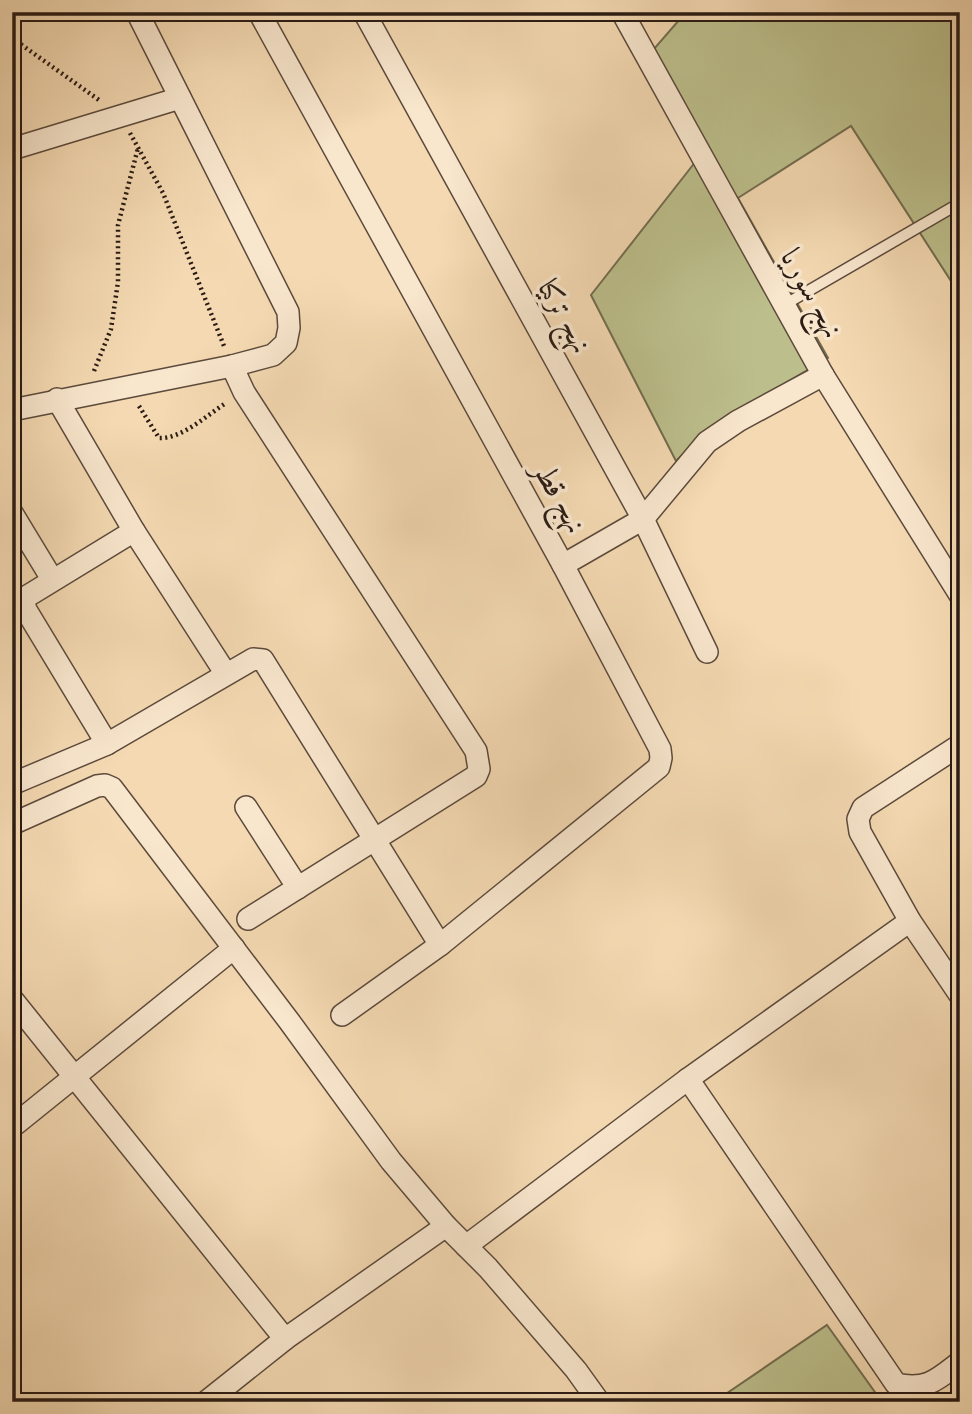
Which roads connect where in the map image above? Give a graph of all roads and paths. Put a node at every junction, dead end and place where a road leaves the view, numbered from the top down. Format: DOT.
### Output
graph roads {
  1 [pos="137,12"];
  2 [pos="260,12"];
  3 [pos="364,12"];
  4 [pos="622,12"];
  5 [pos="12,38"];
  6 [pos="180,98"];
  7 [pos="121,115"];
  8 [pos="138,148"];
  9 [pos="12,149"];
  10 [pos="960,204"];
  11 [pos="784,305"];
  12 [pos="232,366"];
  13 [pos="823,375"];
  14 [pos="128,387"];
  15 [pos="244,392"];
  16 [pos="82,397"];
  17 [pos="57,399"];
  18 [pos="12,410"];
  19 [pos="12,513"];
  20 [pos="643,519"];
  21 [pos="134,531"];
  22 [pos="563,565"];
  23 [pos="52,579"];
  24 [pos="960,595"];
  25 [pos="707,652"];
  26 [pos="226,674"];
  27 [pos="107,744"];
  28 [pos="960,745"];
  29 [pos="12,784"];
  30 [pos="246,807"];
  31 [pos="12,824"];
  32 [pos="376,841"];
  33 [pos="298,888"];
  34 [pos="248,919"];
  35 [pos="910,921"];
  36 [pos="440,945"];
  37 [pos="234,948"];
  38 [pos="960,995"];
  39 [pos="12,999"];
  40 [pos="342,1014"];
  41 [pos="74,1078"];
  42 [pos="688,1079"];
  43 [pos="12,1128"];
  44 [pos="446,1226"];
  45 [pos="466,1246"];
  46 [pos="285,1339"];
  47 [pos="960,1362"];
  48 [pos="206,1402"];
  49 [pos="599,1402"];
  1 -- 6 [label="street"];
  2 -- 22 [label="street, نهج قطر"];
  3 -- 20 [label="street, نهج تركيا"];
  4 -- 11 [label="street, نهج سوريا"];
  5 -- 7 [label="path"];
  6 -- 7 [label="street"];
  6 -- 12 [label="street"];
  7 -- 8 [label="path"];
  7 -- 9 [label="street"];
  8 -- 12 [label="path"];
  8 -- 16 [label="path"];
  10 -- 11 [label="lane"];
  11 -- 13 [label="street, نهج سوريا"];
  12 -- 14 [label="street"];
  12 -- 15 [label="street"];
  13 -- 20 [label="street"];
  13 -- 24 [label="street, نهج سوريا"];
  14 -- 15 [label="path"];
  14 -- 16 [label="street"];
  15 -- 32 [label="street"];
  16 -- 17 [label="street"];
  17 -- 18 [label="street"];
  17 -- 21 [label="street"];
  19 -- 23 [label="street"];
  20 -- 22 [label="street"];
  20 -- 25 [label="street, نهج تركيا"];
  21 -- 23 [label="street"];
  21 -- 26 [label="street"];
  22 -- 36 [label="street, نهج قطر"];
  23 -- 27 [label="street"];
  26 -- 27 [label="street"];
  26 -- 32 [label="street"];
  27 -- 29 [label="street"];
  28 -- 35 [label="street"];
  30 -- 33 [label="street"];
  31 -- 37 [label="street"];
  32 -- 33 [label="street"];
  32 -- 36 [label="street"];
  33 -- 34 [label="street"];
  35 -- 38 [label="street"];
  35 -- 42 [label="street"];
  36 -- 40 [label="street, نهج قطر"];
  37 -- 41 [label="street"];
  37 -- 44 [label="street"];
  39 -- 41 [label="street"];
  41 -- 43 [label="street"];
  41 -- 46 [label="street"];
  42 -- 45 [label="street"];
  42 -- 47 [label="street"];
  44 -- 45 [label="street"];
  44 -- 46 [label="street"];
  45 -- 49 [label="street"];
  46 -- 48 [label="street"];
}
